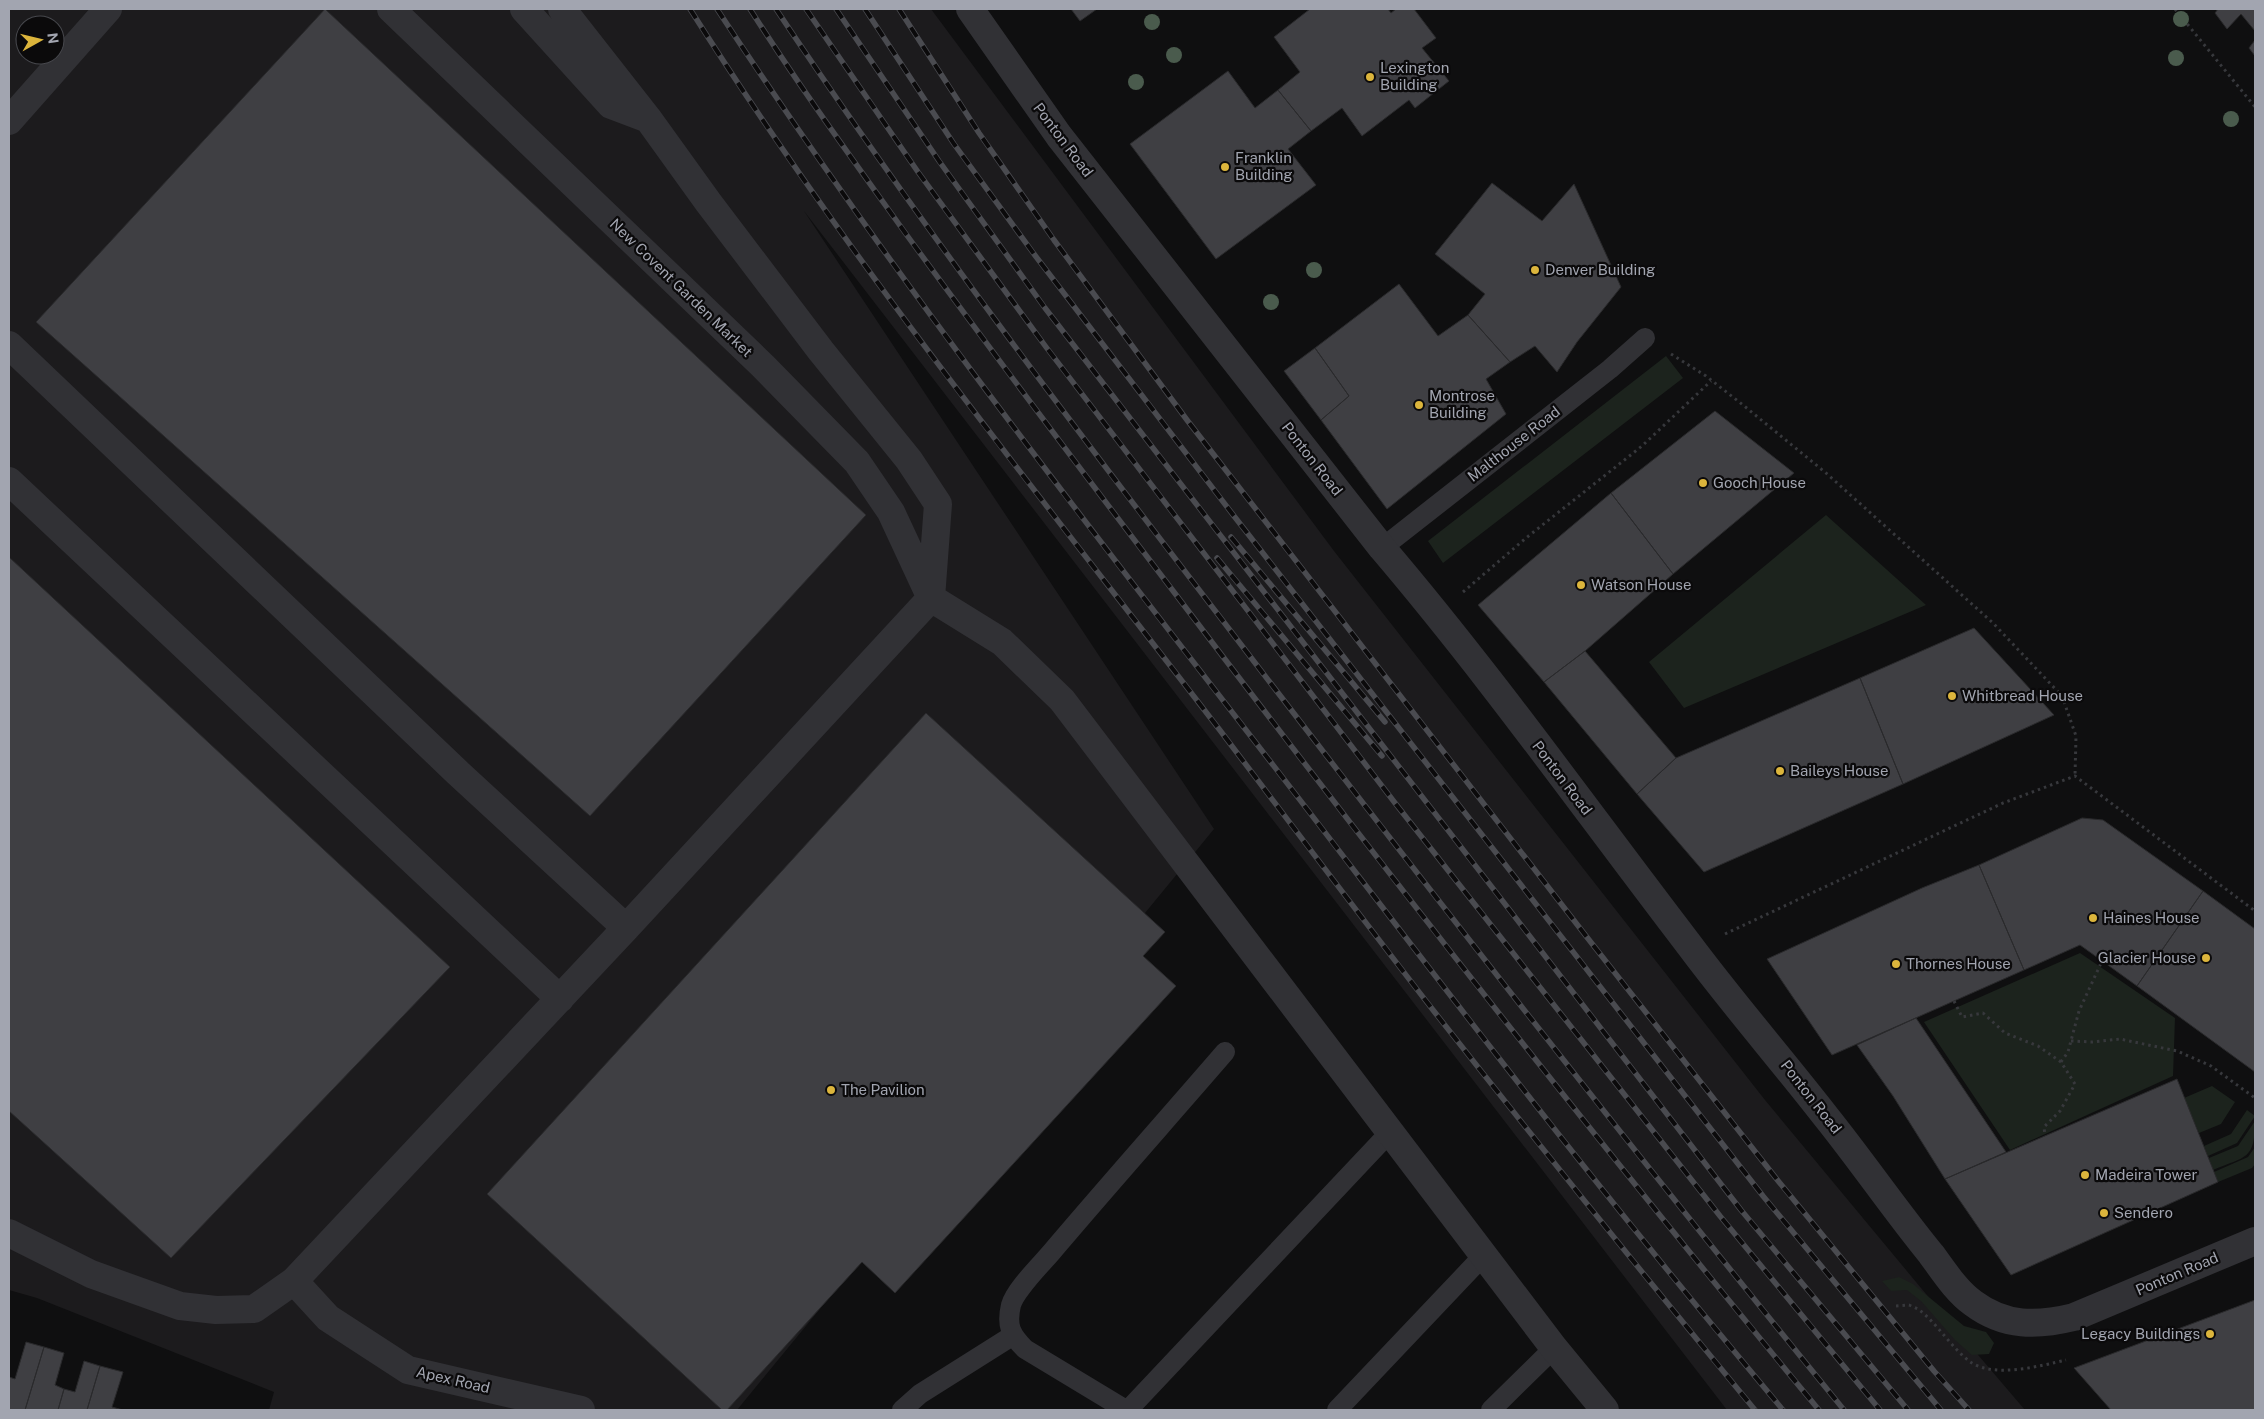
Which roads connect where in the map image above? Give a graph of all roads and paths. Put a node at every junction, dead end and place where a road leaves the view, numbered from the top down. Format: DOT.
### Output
graph roads {
  1 [pos="108,9"];
  2 [pos="391,9"];
  3 [pos="524,9"];
  4 [pos="562,9"];
  5 [pos="970,9"];
  6 [pos="2175,9"];
  7 [pos="2255,107"];
  8 [pos="650,120"];
  9 [pos="9,121"];
  10 [pos="1645,338"];
  11 [pos="9,345"];
  12 [pos="1711,381"];
  13 [pos="9,481"];
  14 [pos="1382,548"];
  15 [pos="931,598"];
  16 [pos="1438,614"];
  17 [pos="2075,776"];
  18 [pos="2255,911"];
  19 [pos="626,928"];
  20 [pos="1692,949"];
  21 [pos="2102,961"];
  22 [pos="560,999"];
  23 [pos="1954,1001"];
  24 [pos="2071,1041"];
  25 [pos="1225,1052"];
  26 [pos="2061,1062"];
  27 [pos="2255,1098"];
  28 [pos="1391,1132"];
  29 [pos="2045,1136"];
  30 [pos="9,1233"];
  31 [pos="2255,1241"];
  32 [pos="1484,1256"];
  33 [pos="294,1281"];
  34 [pos="1896,1306"];
  35 [pos="1012,1336"];
  36 [pos="1554,1348"];
  37 [pos="2066,1360"];
  38 [pos="581,1410"];
  39 [pos="902,1410"];
  40 [pos="1127,1410"];
  41 [pos="1337,1410"];
  42 [pos="1491,1410"];
  43 [pos="1605,1410"];
  1 -- 9 [label="street"];
  2 -- 15 [label="street, New Covent Garden Market"];
  3 -- 8 [label="street"];
  4 -- 8 [label="street"];
  5 -- 14 [label="street, Ponton Road"];
  6 -- 7 [label="path"];
  8 -- 15 [label="street"];
  10 -- 12 [label="path"];
  10 -- 14 [label="lane, Malthouse Road"];
  11 -- 19 [label="street"];
  12 -- 16 [label="path"];
  12 -- 17 [label="path"];
  13 -- 22 [label="street"];
  14 -- 16 [label="street, Ponton Road"];
  15 -- 19 [label="street"];
  15 -- 28 [label="street"];
  16 -- 20 [label="street, Ponton Road"];
  17 -- 18 [label="path"];
  17 -- 20 [label="path"];
  19 -- 22 [label="street"];
  20 -- 31 [label="street, Ponton Road"];
  21 -- 24 [label="path"];
  22 -- 33 [label="street"];
  23 -- 26 [label="path"];
  24 -- 26 [label="path"];
  24 -- 27 [label="path"];
  25 -- 35 [label="lane"];
  26 -- 29 [label="path"];
  28 -- 32 [label="street"];
  28 -- 40 [label="lane"];
  30 -- 33 [label="street"];
  32 -- 36 [label="street"];
  32 -- 41 [label="lane"];
  33 -- 38 [label="street, Apex Road"];
  34 -- 37 [label="path"];
  35 -- 39 [label="lane"];
  35 -- 40 [label="lane"];
  36 -- 42 [label="lane"];
  36 -- 43 [label="street"];
}
